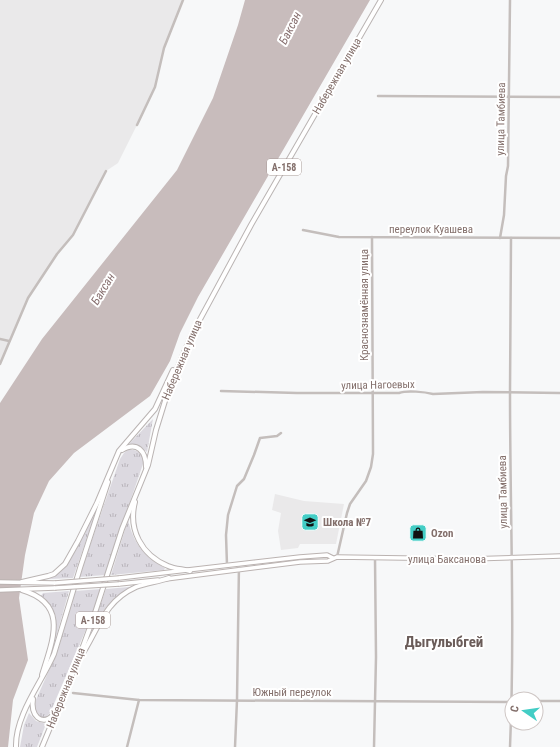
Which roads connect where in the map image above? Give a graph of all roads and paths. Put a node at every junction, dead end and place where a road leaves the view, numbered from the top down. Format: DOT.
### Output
graph roads {
  1 [pos="183,0"];
  2 [pos="381,0"];
  3 [pos="510,0"];
  4 [pos="378,96"];
  5 [pos="509,96"];
  6 [pos="560,97"];
  7 [pos="137,125"];
  8 [pos="106,171"];
  9 [pos="304,230"];
  10 [pos="372,237"];
  11 [pos="500,238"];
  12 [pos="511,238"];
  13 [pos="560,238"];
  14 [pos="191,336"];
  15 [pos="0,339"];
  16 [pos="9,341"];
  17 [pos="0,364"];
  18 [pos="221,391"];
  19 [pos="373,393"];
  20 [pos="510,393"];
  21 [pos="560,393"];
  22 [pos="281,433"];
  23 [pos="119,451"];
  24 [pos="146,471"];
  25 [pos="110,474"];
  26 [pos="138,490"];
  27 [pos="560,556"];
  28 [pos="335,558"];
  29 [pos="375,558"];
  30 [pos="512,558"];
  31 [pos="239,564"];
  32 [pos="227,565"];
  33 [pos="239,570"];
  34 [pos="190,571"];
  35 [pos="169,578"];
  36 [pos="0,582"];
  37 [pos="22,582"];
  38 [pos="0,590"];
  39 [pos="22,590"];
  40 [pos="78,660"];
  41 [pos="40,682"];
  42 [pos="35,691"];
  43 [pos="512,691"];
  44 [pos="73,693"];
  45 [pos="139,700"];
  46 [pos="237,700"];
  47 [pos="374,700"];
  48 [pos="544,701"];
  49 [pos="560,701"];
  50 [pos="504,702"];
  51 [pos="55,712"];
  52 [pos="511,731"];
  53 [pos="16,747"];
  54 [pos="42,747"];
  55 [pos="127,747"];
  56 [pos="235,747"];
  57 [pos="374,747"];
  58 [pos="510,747"];
  1 -- 7 [label="street"];
  2 -- 14 [label="main road, Набережная улица / А-158"];
  3 -- 5 [label="street, улица Тамбиева"];
  4 -- 5 [label="street"];
  5 -- 6 [label="street"];
  5 -- 11 [label="street, улица Тамбиева"];
  8 -- 16 [label="street"];
  9 -- 10 [label="street, переулок Куашева"];
  10 -- 11 [label="street, переулок Куашева"];
  10 -- 19 [label="street, Краснознамённая улица"];
  11 -- 12 [label="street, переулок Куашева"];
  12 -- 13 [label="street, переулок Куашева"];
  12 -- 20 [label="street, улица Тамбиева"];
  14 -- 23 [label="main road, А-158"];
  14 -- 24 [label="main road, Набережная улица / А-158"];
  15 -- 16 [label="street"];
  16 -- 17 [label="street"];
  18 -- 19 [label="street, улица Нагоевых"];
  19 -- 20 [label="street, улица Нагоевых"];
  19 -- 28 [label="street, Краснознамённая улица"];
  20 -- 21 [label="street, улица Нагоевых"];
  20 -- 30 [label="street, улица Тамбиева"];
  22 -- 32 [label="street"];
  23 -- 24 [label="main road"];
  23 -- 25 [label="main road, А-158"];
  24 -- 26 [label="main road, Набережная улица / А-158"];
  25 -- 37 [label="main road"];
  25 -- 41 [label="main road, А-158"];
  26 -- 34 [label="main road"];
  26 -- 40 [label="main road, Набережная улица / А-158"];
  27 -- 30 [label="main road, улица Баксанова"];
  28 -- 29 [label="main road, улица Баксанова"];
  28 -- 31 [label="main road, улица Баксанова"];
  28 -- 33 [label="main road, улица Баксанова"];
  29 -- 30 [label="main road, улица Баксанова"];
  29 -- 47 [label="street"];
  30 -- 43 [label="street, улица Тамбиева"];
  31 -- 32 [label="main road, улица Баксанова"];
  31 -- 33 [label="street"];
  32 -- 34 [label="main road, улица Баксанова"];
  33 -- 35 [label="main road, улица Баксанова"];
  33 -- 46 [label="street"];
  34 -- 37 [label="main road, улица Баксанова, bridge"];
  35 -- 39 [label="main road, улица Баксанова, bridge"];
  35 -- 40 [label="main road"];
  36 -- 37 [label="main road, улица Баксанова"];
  38 -- 39 [label="main road, улица Баксанова"];
  39 -- 41 [label="main road"];
  40 -- 51 [label="main road, Набережная улица / А-158"];
  41 -- 42 [label="main road, А-158"];
  42 -- 51 [label="main road"];
  42 -- 53 [label="main road, А-158"];
  44 -- 45 [label="street, Южный переулок"];
  45 -- 46 [label="street, Южный переулок"];
  45 -- 55 [label="street"];
  46 -- 47 [label="street, Южный переулок"];
  46 -- 56 [label="street"];
  47 -- 50 [label="street, Южный переулок"];
  47 -- 57 [label="street"];
  48 -- 49 [label="street"];
  51 -- 54 [label="main road, Набережная улица / А-158"];
  52 -- 58 [label="street, улица Тамбиева"];
}
